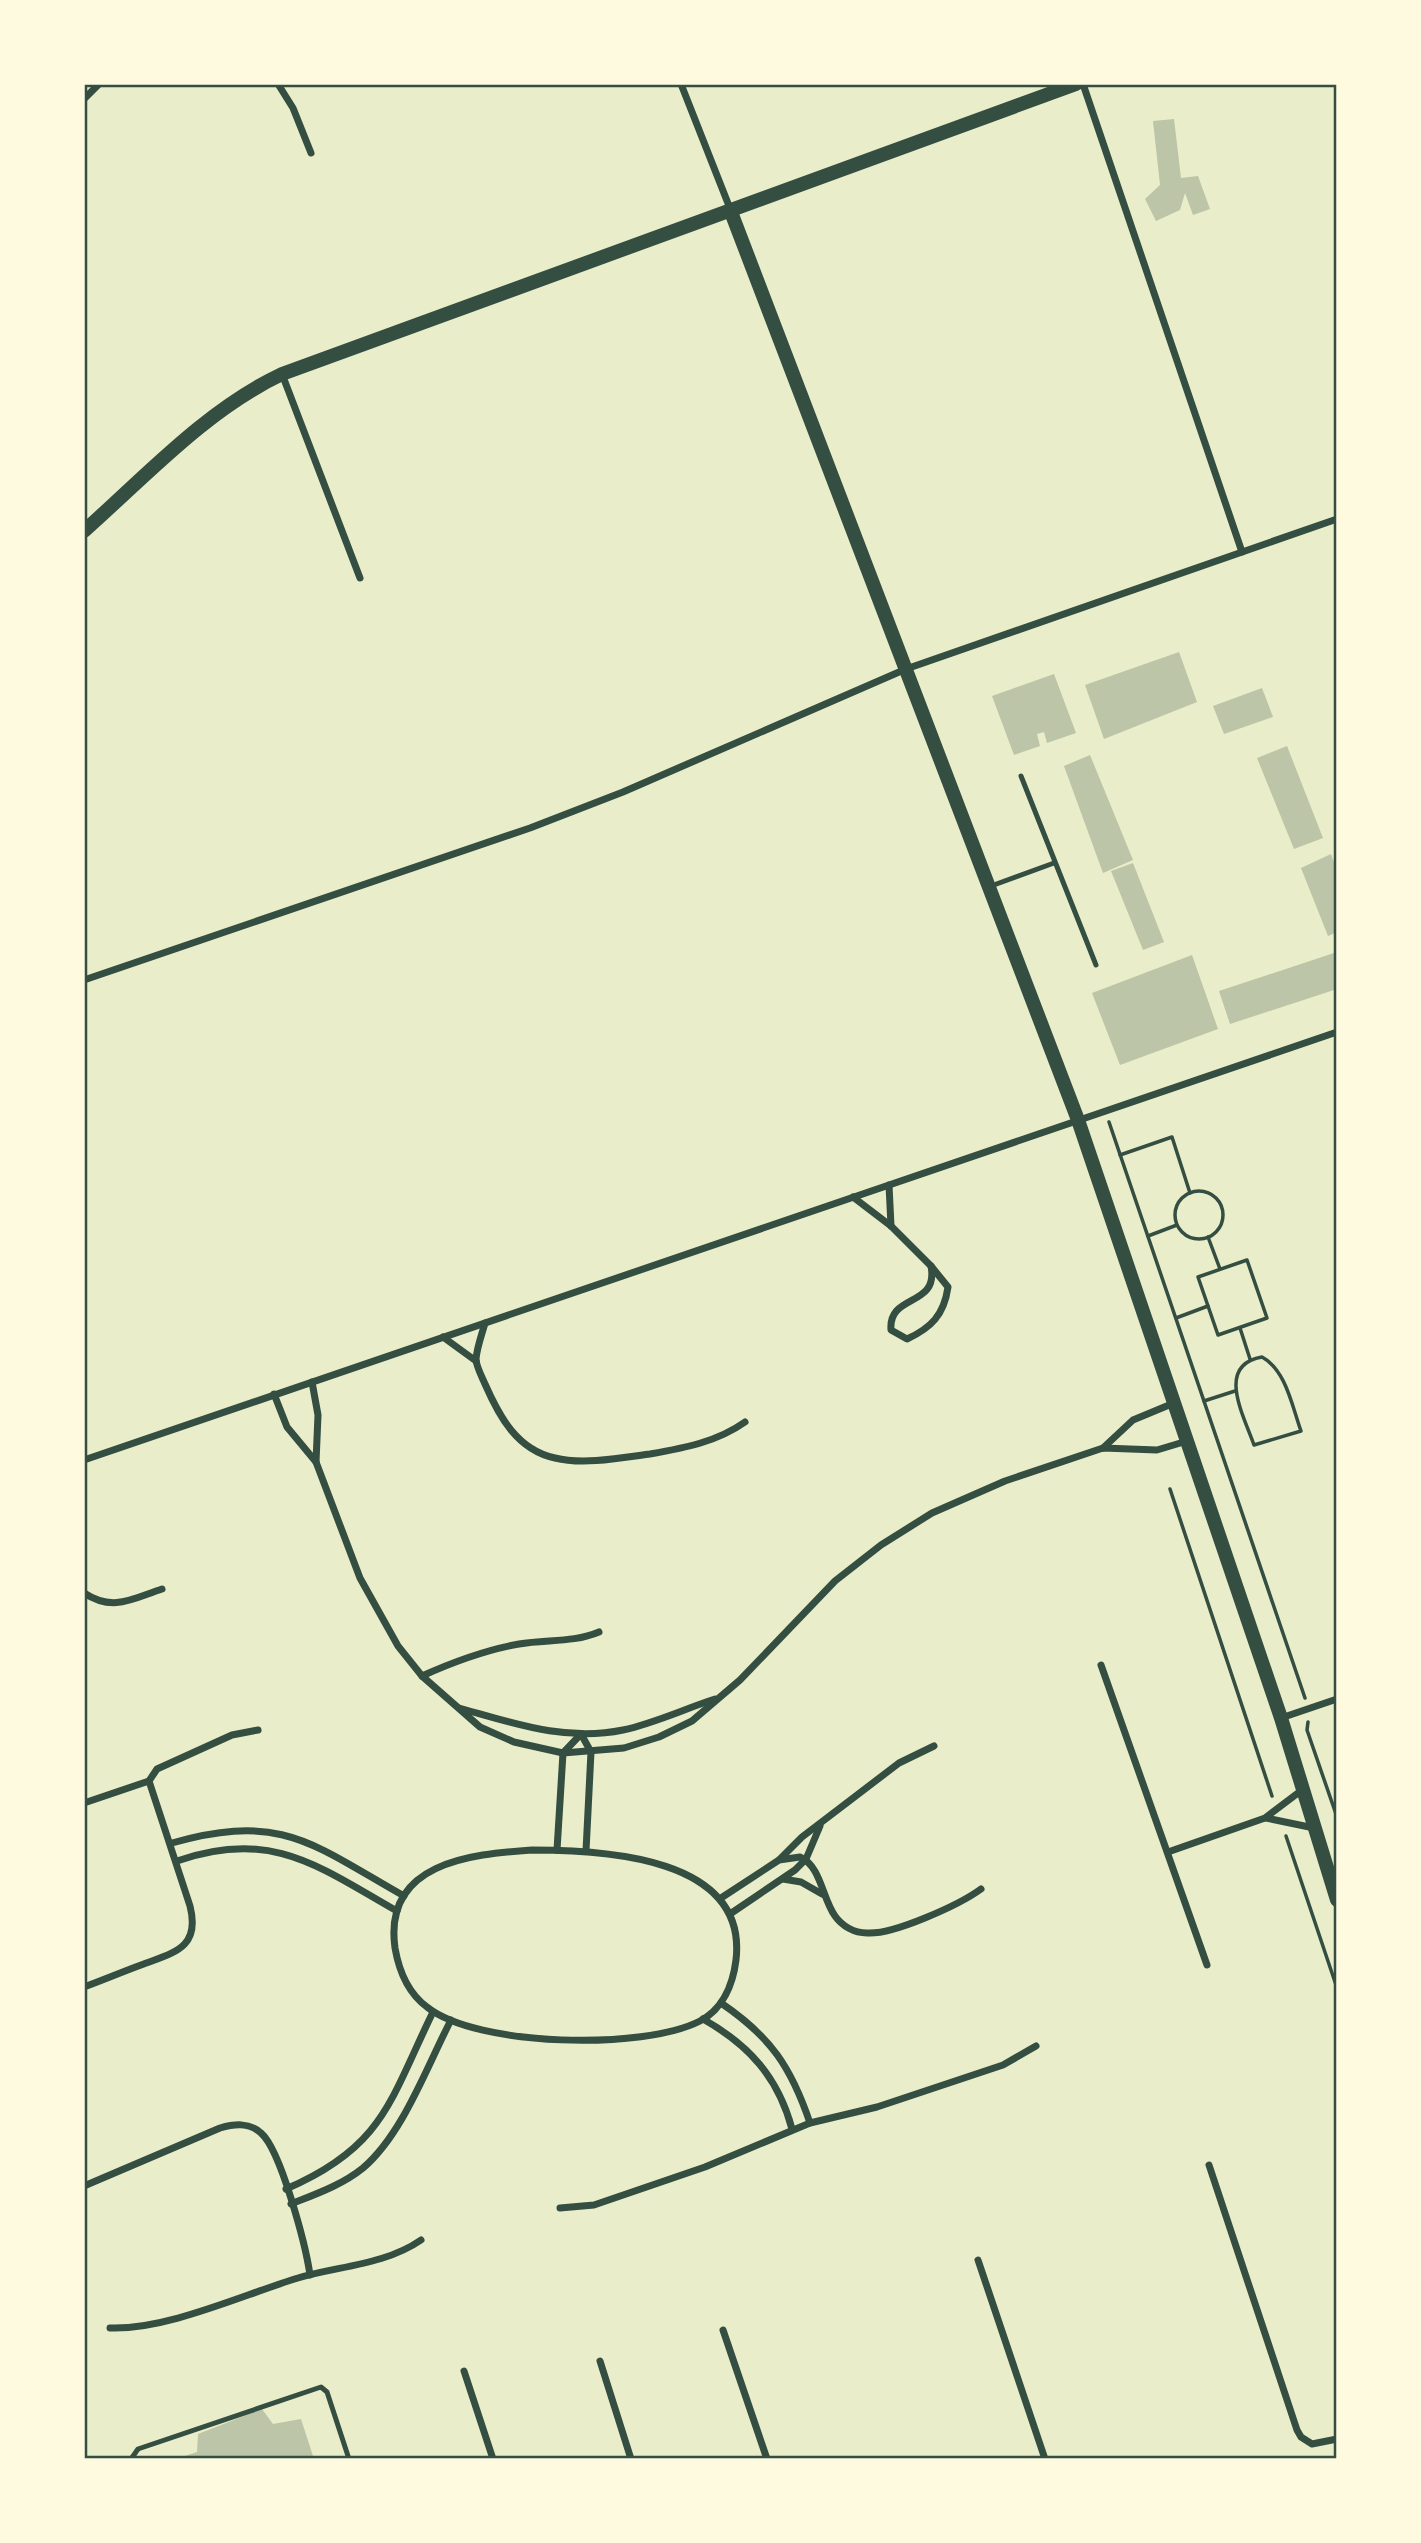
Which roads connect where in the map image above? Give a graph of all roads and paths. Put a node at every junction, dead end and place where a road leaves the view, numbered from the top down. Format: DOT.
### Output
graph roads {
  1 [pos="99,84"];
  2 [pos="278,84"];
  3 [pos="681,84"];
  4 [pos="1076,84"];
  5 [pos="1083,84"];
  6 [pos="84,99"];
  7 [pos="311,153"];
  8 [pos="731,212"];
  9 [pos="282,374"];
  10 [pos="1337,519"];
  11 [pos="84,531"];
  12 [pos="1242,552"];
  13 [pos="360,578"];
  14 [pos="906,669"];
  15 [pos="1021,776"];
  16 [pos="1054,863"];
  17 [pos="989,886"];
  18 [pos="1096,965"];
  19 [pos="84,980"];
  20 [pos="1337,1032"];
  21 [pos="1106,1111"];
  22 [pos="1079,1121"];
  23 [pos="1120,1155"];
  24 [pos="890,1185"];
  25 [pos="1189,1193"];
  26 [pos="853,1197"];
  27 [pos="1177,1224"];
  28 [pos="891,1226"];
  29 [pos="1148,1236"];
  30 [pos="1208,1237"];
  31 [pos="931,1266"];
  32 [pos="1220,1269"];
  33 [pos="1208,1306"];
  34 [pos="1176,1318"];
  35 [pos="485,1323"];
  36 [pos="1240,1327"];
  37 [pos="443,1337"];
  38 [pos="1250,1359"];
  39 [pos="476,1361"];
  40 [pos="312,1382"];
  41 [pos="1235,1391"];
  42 [pos="274,1394"];
  43 [pos="1204,1401"];
  44 [pos="1175,1403"];
  45 [pos="745,1422"];
  46 [pos="1187,1441"];
  47 [pos="1103,1448"];
  48 [pos="84,1460"];
  49 [pos="316,1462"];
  50 [pos="1170,1489"];
  51 [pos="162,1589"];
  52 [pos="84,1593"];
  53 [pos="599,1632"];
  54 [pos="1101,1665"];
  55 [pos="422,1676"];
  56 [pos="715,1698"];
  57 [pos="1337,1699"];
  58 [pos="458,1707"];
  59 [pos="1309,1709"];
  60 [pos="1281,1718"];
  61 [pos="258,1730"];
  62 [pos="581,1734"];
  63 [pos="934,1746"];
  64 [pos="590,1752"];
  65 [pos="563,1753"];
  66 [pos="149,1781"];
  67 [pos="1302,1790"];
  68 [pos="84,1803"];
  69 [pos="1277,1811"];
  70 [pos="1337,1817"];
  71 [pos="1265,1818"];
  72 [pos="1280,1819"];
  73 [pos="820,1825"];
  74 [pos="1314,1828"];
  75 [pos="172,1843"];
  76 [pos="557,1850"];
  77 [pos="586,1851"];
  78 [pos="1168,1852"];
  79 [pos="806,1859"];
  80 [pos="779,1860"];
  81 [pos="177,1861"];
  82 [pos="783,1879"];
  83 [pos="981,1889"];
  84 [pos="822,1895"];
  85 [pos="404,1896"];
  86 [pos="721,1898"];
  87 [pos="1337,1899"];
  88 [pos="397,1911"];
  89 [pos="730,1914"];
  90 [pos="1207,1965"];
  91 [pos="84,1987"];
  92 [pos="1337,1988"];
  93 [pos="721,2003"];
  94 [pos="433,2012"];
  95 [pos="703,2019"];
  96 [pos="451,2020"];
  97 [pos="1036,2046"];
  98 [pos="810,2123"];
  99 [pos="792,2129"];
  100 [pos="1209,2165"];
  101 [pos="84,2186"];
  102 [pos="286,2189"];
  103 [pos="291,2204"];
  104 [pos="560,2208"];
  105 [pos="421,2240"];
  106 [pos="978,2260"];
  107 [pos="310,2275"];
  108 [pos="110,2328"];
  109 [pos="723,2330"];
  110 [pos="600,2361"];
  111 [pos="464,2371"];
  112 [pos="1337,2439"];
  113 [pos="131,2459"];
  114 [pos="349,2459"];
  115 [pos="493,2459"];
  116 [pos="631,2459"];
  117 [pos="767,2459"];
  118 [pos="1045,2459"];
  1 -- 6 [label="street"];
  2 -- 7 [label="street"];
  3 -- 8 [label="street"];
  4 -- 8 [label="main road"];
  5 -- 12 [label="street"];
  8 -- 9 [label="main road"];
  8 -- 14 [label="main road"];
  9 -- 11 [label="main road"];
  9 -- 13 [label="street"];
  10 -- 12 [label="street"];
  12 -- 14 [label="street"];
  14 -- 17 [label="main road"];
  14 -- 19 [label="street"];
  15 -- 16 [label="lane"];
  16 -- 17 [label="lane"];
  16 -- 18 [label="lane"];
  17 -- 22 [label="main road"];
  20 -- 21 [label="street"];
  21 -- 22 [label="street"];
  21 -- 23 [label="path"];
  22 -- 24 [label="street"];
  22 -- 44 [label="main road"];
  23 -- 25 [label="path"];
  23 -- 29 [label="path"];
  24 -- 26 [label="street"];
  24 -- 28 [label="street"];
  25 -- 27 [label="path"];
  25 -- 30 [label="path"];
  26 -- 28 [label="street"];
  26 -- 35 [label="street"];
  27 -- 29 [label="path"];
  27 -- 30 [label="path"];
  28 -- 31 [label="street"];
  29 -- 34 [label="path"];
  30 -- 32 [label="path"];
  31 -- 31 [label="street"];
  32 -- 33 [label="path"];
  32 -- 36 [label="path"];
  33 -- 34 [label="path"];
  33 -- 36 [label="path"];
  34 -- 43 [label="path"];
  35 -- 37 [label="street"];
  35 -- 39 [label="street"];
  36 -- 38 [label="path"];
  37 -- 39 [label="street"];
  37 -- 40 [label="street"];
  38 -- 41 [label="path"];
  38 -- 41 [label="path"];
  39 -- 45 [label="street"];
  40 -- 42 [label="street"];
  40 -- 49 [label="street"];
  41 -- 43 [label="path"];
  42 -- 48 [label="street"];
  42 -- 49 [label="street"];
  43 -- 59 [label="path"];
  44 -- 46 [label="main road"];
  44 -- 47 [label="street"];
  46 -- 47 [label="street"];
  46 -- 60 [label="main road"];
  47 -- 56 [label="street"];
  49 -- 55 [label="street"];
  50 -- 69 [label="path"];
  51 -- 52 [label="street"];
  53 -- 55 [label="street"];
  54 -- 78 [label="street"];
  55 -- 58 [label="street"];
  56 -- 62 [label="street"];
  56 -- 64 [label="street"];
  57 -- 59 [label="street"];
  58 -- 62 [label="street"];
  58 -- 65 [label="street"];
  59 -- 60 [label="street"];
  59 -- 70 [label="path"];
  60 -- 67 [label="main road"];
  61 -- 66 [label="street"];
  62 -- 64 [label="street"];
  62 -- 65 [label="street"];
  63 -- 73 [label="street"];
  64 -- 65 [label="street"];
  64 -- 77 [label="street"];
  65 -- 76 [label="street"];
  66 -- 68 [label="street"];
  66 -- 75 [label="street"];
  67 -- 69 [label="street"];
  67 -- 74 [label="main road"];
  69 -- 71 [label="street"];
  71 -- 72 [label="street"];
  71 -- 78 [label="street"];
  72 -- 74 [label="street"];
  72 -- 92 [label="path"];
  73 -- 79 [label="street"];
  73 -- 80 [label="street"];
  74 -- 87 [label="main road"];
  75 -- 81 [label="street"];
  75 -- 85 [label="street"];
  76 -- 77 [label="street"];
  76 -- 85 [label="street"];
  77 -- 86 [label="street"];
  78 -- 90 [label="street"];
  79 -- 80 [label="street"];
  79 -- 82 [label="street"];
  79 -- 84 [label="street"];
  80 -- 86 [label="street"];
  81 -- 88 [label="street"];
  81 -- 91 [label="street"];
  82 -- 84 [label="street"];
  82 -- 89 [label="street"];
  83 -- 84 [label="street"];
  85 -- 88 [label="street"];
  86 -- 89 [label="street"];
  88 -- 94 [label="street"];
  89 -- 93 [label="street"];
  93 -- 95 [label="street"];
  93 -- 98 [label="street"];
  94 -- 96 [label="street"];
  94 -- 102 [label="street"];
  95 -- 96 [label="street"];
  95 -- 99 [label="street"];
  96 -- 103 [label="street"];
  97 -- 98 [label="street"];
  98 -- 99 [label="street"];
  99 -- 104 [label="street"];
  100 -- 112 [label="street"];
  101 -- 102 [label="street"];
  102 -- 103 [label="street"];
  103 -- 107 [label="street"];
  105 -- 107 [label="street"];
  106 -- 118 [label="street"];
  107 -- 108 [label="street"];
  109 -- 117 [label="street"];
  110 -- 116 [label="street"];
  111 -- 115 [label="street"];
  113 -- 114 [label="lane"];
}
